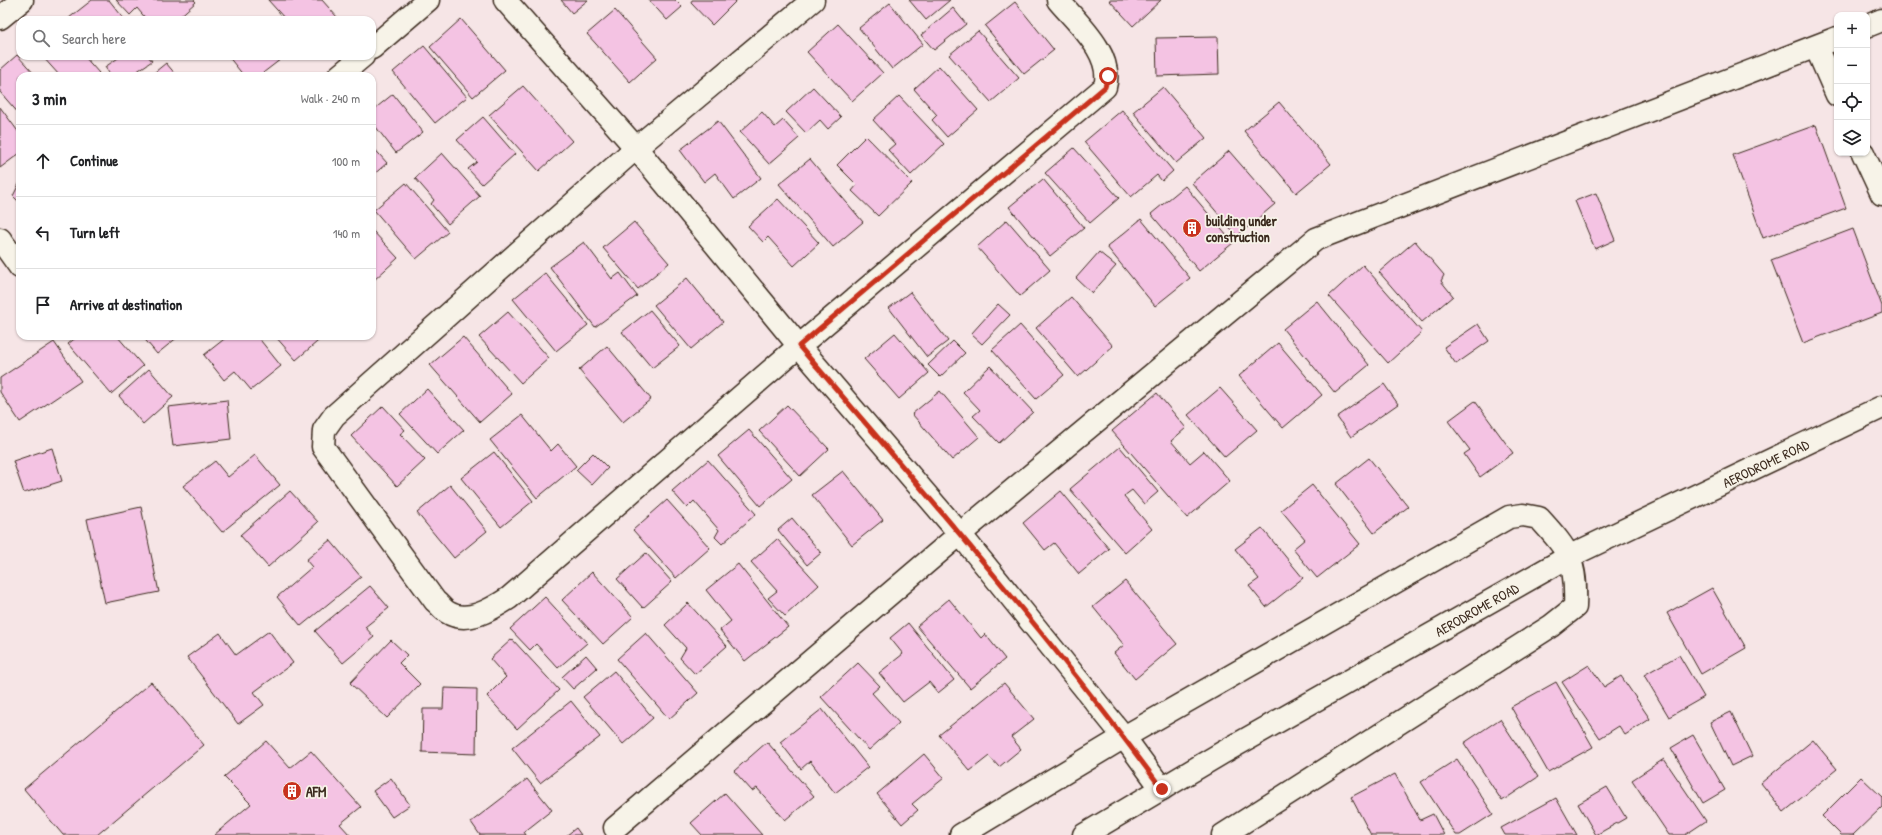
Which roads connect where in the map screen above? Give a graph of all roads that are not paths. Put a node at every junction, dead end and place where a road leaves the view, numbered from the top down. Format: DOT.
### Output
graph roads {
  1 [pos="22,0"];
  2 [pos="428,0"];
  3 [pos="505,0"];
  4 [pos="813,0"];
  5 [pos="1058,0"];
  6 [pos="0,18"];
  7 [pos="1882,20"];
  8 [pos="1870,25"];
  9 [pos="1834,39"];
  10 [pos="376,45"];
  11 [pos="1816,47"];
  12 [pos="358,60"];
  13 [pos="344,72"];
  14 [pos="1834,88"];
  15 [pos="636,148"];
  16 [pos="1864,156"];
  17 [pos="1882,194"];
  18 [pos="0,239"];
  19 [pos="16,261"];
  20 [pos="799,346"];
  21 [pos="1882,407"];
  22 [pos="960,534"];
  23 [pos="1570,556"];
  24 [pos="1124,737"];
  25 [pos="1162,789"];
  26 [pos="615,828"];
  27 [pos="961,835"];
  28 [pos="1084,835"];
  29 [pos="1223,835"];
  1 -- 6 [label="street"];
  2 -- 10 [label="street"];
  3 -- 15 [label="street"];
  4 -- 15 [label="street"];
  5 -- 20 [label="street"];
  7 -- 8 [label="street"];
  9 -- 11 [label="street"];
  11 -- 14 [label="street"];
  11 -- 22 [label="street"];
  12 -- 13 [label="street"];
  15 -- 20 [label="street"];
  15 -- 20 [label="street"];
  16 -- 17 [label="street"];
  18 -- 19 [label="street"];
  20 -- 22 [label="street"];
  21 -- 23 [label="street, AERODROME ROAD"];
  22 -- 24 [label="street"];
  22 -- 26 [label="street"];
  23 -- 24 [label="street"];
  23 -- 25 [label="street, AERODROME ROAD"];
  23 -- 29 [label="street"];
  24 -- 25 [label="street"];
  24 -- 27 [label="street"];
  25 -- 28 [label="street, AERODROME ROAD"];
}
